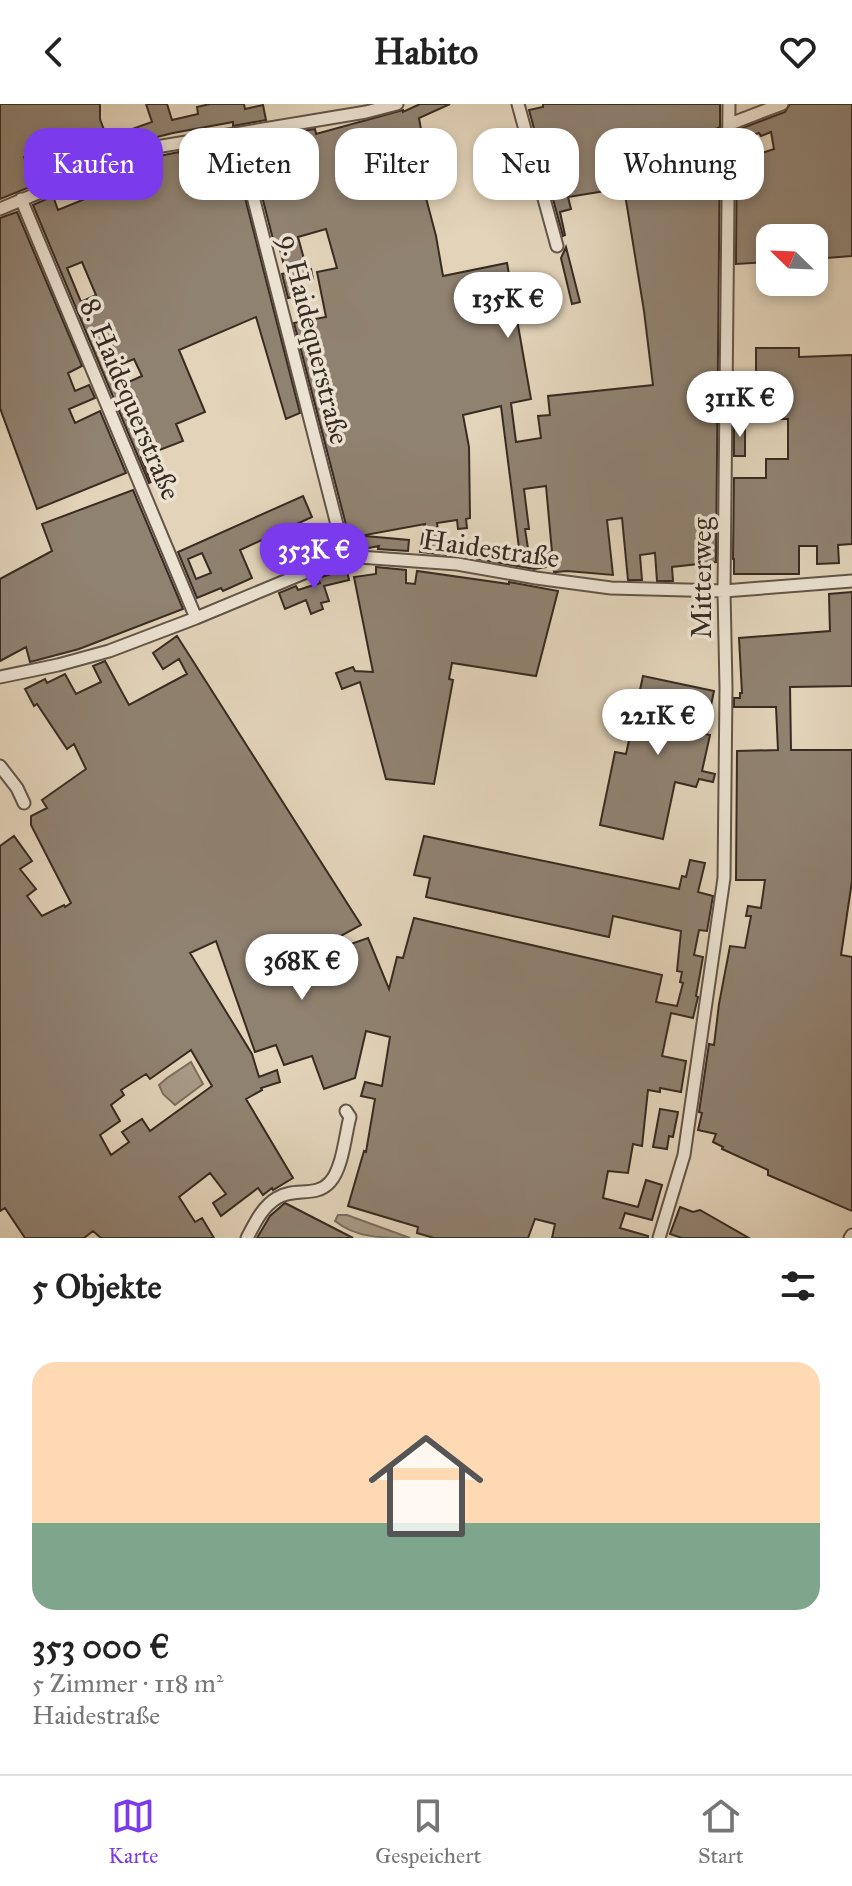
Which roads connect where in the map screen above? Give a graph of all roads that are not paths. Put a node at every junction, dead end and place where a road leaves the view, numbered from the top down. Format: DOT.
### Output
graph roads {
  1 [pos="397,104"];
  2 [pos="518,104"];
  3 [pos="729,104"];
  4 [pos="782,104"];
  5 [pos="730,124"];
  6 [pos="272,128"];
  7 [pos="179,143"];
  8 [pos="21,199"];
  9 [pos="254,200"];
  10 [pos="0,209"];
  11 [pos="557,246"];
  12 [pos="345,556"];
  13 [pos="852,581"];
  14 [pos="724,591"];
  15 [pos="196,618"];
  16 [pos="0,677"];
  17 [pos="0,766"];
  18 [pos="24,803"];
  19 [pos="346,1111"];
  20 [pos="247,1238"];
  21 [pos="659,1238"];
  1 -- 6 [label="street"];
  2 -- 11 [label="street"];
  3 -- 5 [label="street, Mitterweg"];
  4 -- 5 [label="street"];
  5 -- 14 [label="street, Mitterweg"];
  7 -- 8 [label="street"];
  8 -- 10 [label="street"];
  8 -- 15 [label="street, 8. Haidequerstraße"];
  9 -- 12 [label="street, 9. Haidequerstraße"];
  12 -- 14 [label="street, Haidestraße"];
  12 -- 15 [label="street, Haidestraße"];
  13 -- 14 [label="street, Haidestraße"];
  14 -- 21 [label="street, Mitterweg"];
  15 -- 16 [label="street, Haidestraße"];
  17 -- 18 [label="street"];
  19 -- 20 [label="street"];
}
